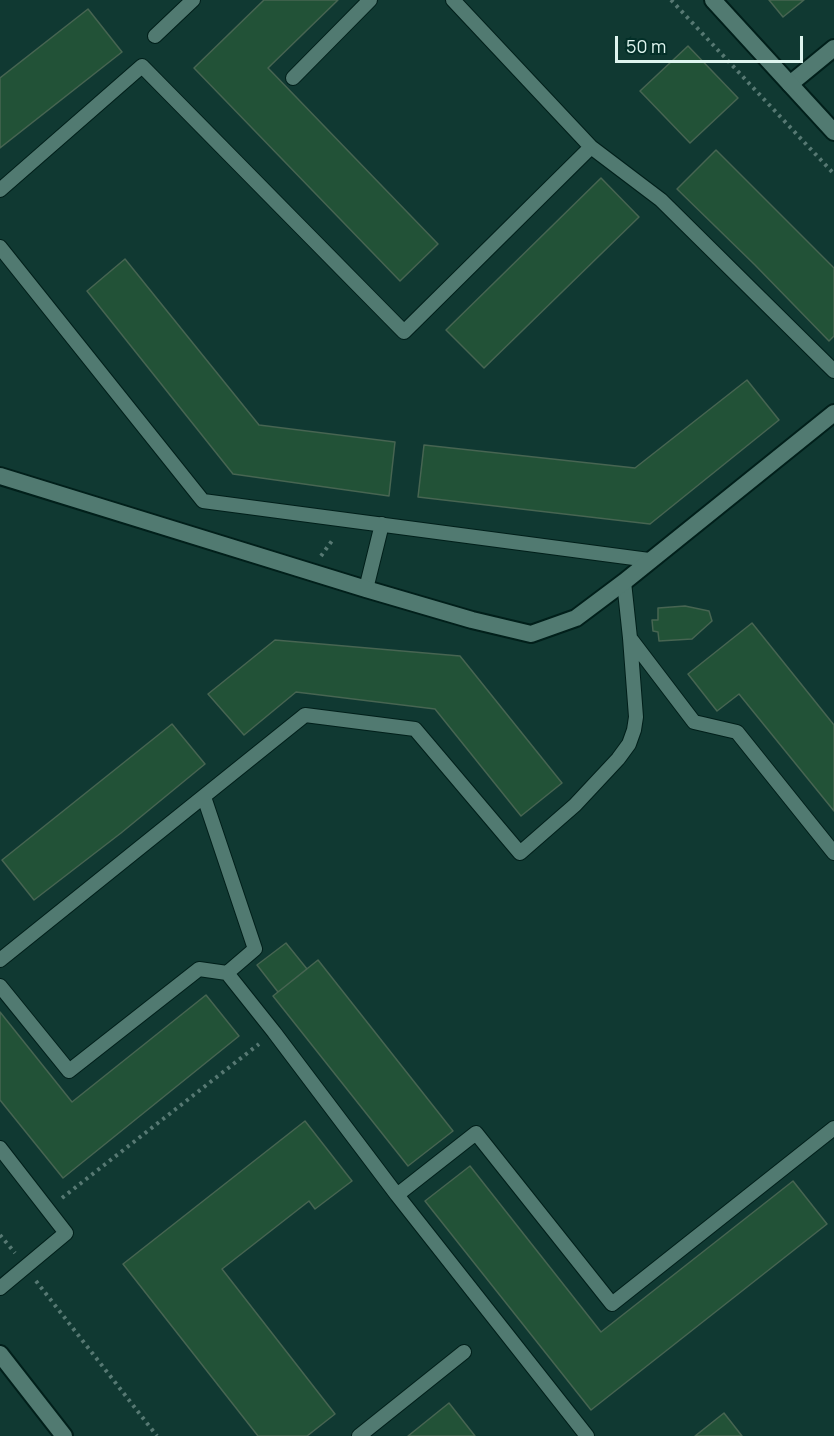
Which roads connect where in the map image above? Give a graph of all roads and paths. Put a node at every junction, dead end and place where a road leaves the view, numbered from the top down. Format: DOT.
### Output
graph roads {
  1 [pos="193,0"];
  2 [pos="370,0"];
  3 [pos="453,0"];
  4 [pos="671,0"];
  5 [pos="713,0"];
  6 [pos="155,36"];
  7 [pos="834,48"];
  8 [pos="293,78"];
  9 [pos="790,84"];
  10 [pos="834,132"];
  11 [pos="591,147"];
  12 [pos="834,174"];
  13 [pos="0,190"];
  14 [pos="0,248"];
  15 [pos="834,370"];
  16 [pos="834,413"];
  17 [pos="0,476"];
  18 [pos="382,524"];
  19 [pos="649,560"];
  20 [pos="624,582"];
  21 [pos="366,589"];
  22 [pos="630,639"];
  23 [pos="204,797"];
  24 [pos="834,853"];
  25 [pos="0,960"];
  26 [pos="227,973"];
  27 [pos="0,986"];
  28 [pos="274,1032"];
  29 [pos="834,1128"];
  30 [pos="0,1148"];
  31 [pos="397,1195"];
  32 [pos="48,1209"];
  33 [pos="0,1235"];
  34 [pos="23,1246"];
  35 [pos="26,1268"];
  36 [pos="0,1288"];
  37 [pos="464,1352"];
  38 [pos="0,1354"];
  39 [pos="64,1436"];
  40 [pos="157,1436"];
  41 [pos="359,1436"];
  42 [pos="587,1436"];
  1 -- 6 [label="lane"];
  2 -- 8 [label="lane"];
  3 -- 11 [label="lane"];
  4 -- 12 [label="path"];
  5 -- 9 [label="street"];
  7 -- 9 [label="street"];
  9 -- 10 [label="street"];
  11 -- 13 [label="lane"];
  11 -- 15 [label="lane"];
  14 -- 18 [label="lane"];
  16 -- 19 [label="street"];
  17 -- 21 [label="street"];
  18 -- 19 [label="lane"];
  18 -- 21 [label="lane"];
  19 -- 20 [label="street"];
  20 -- 21 [label="street"];
  20 -- 22 [label="lane"];
  22 -- 23 [label="lane"];
  22 -- 24 [label="lane"];
  23 -- 25 [label="lane"];
  23 -- 26 [label="lane"];
  26 -- 27 [label="lane"];
  26 -- 28 [label="lane"];
  28 -- 31 [label="lane"];
  28 -- 32 [label="path"];
  29 -- 31 [label="lane"];
  30 -- 32 [label="lane"];
  31 -- 42 [label="lane"];
  32 -- 35 [label="lane"];
  33 -- 34 [label="path"];
  35 -- 36 [label="lane"];
  35 -- 40 [label="path"];
  37 -- 41 [label="lane"];
  38 -- 39 [label="street"];
}
